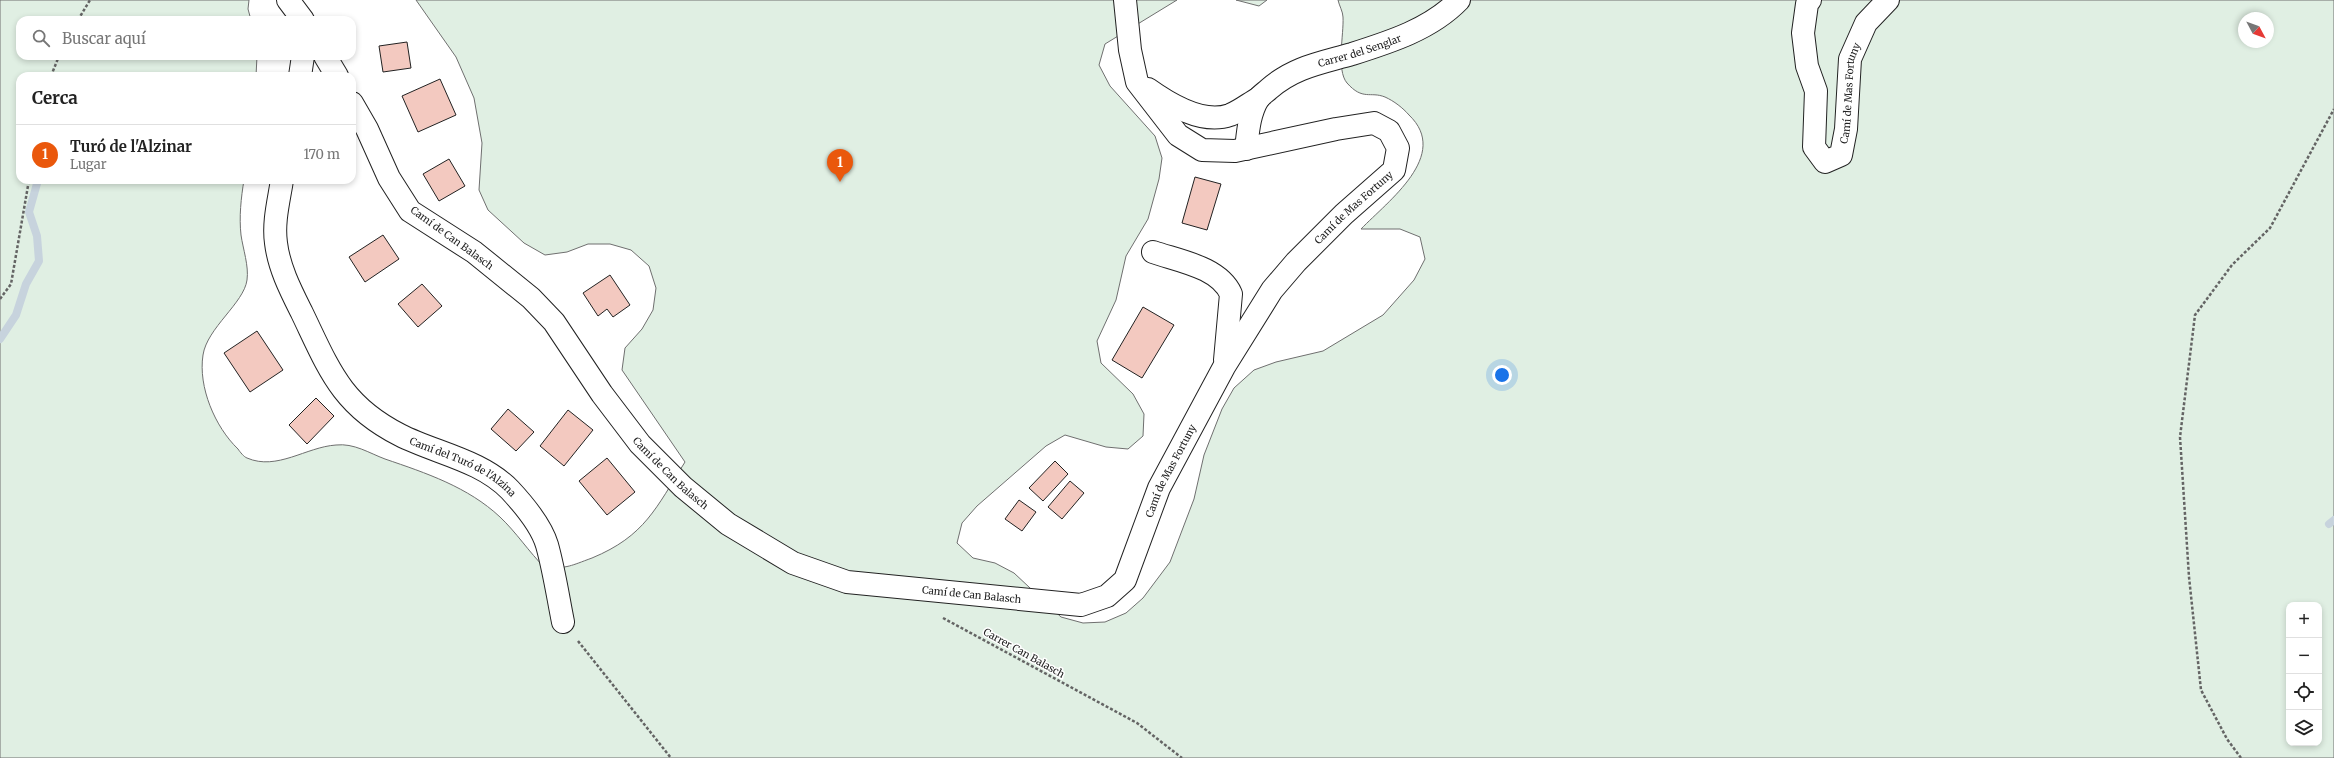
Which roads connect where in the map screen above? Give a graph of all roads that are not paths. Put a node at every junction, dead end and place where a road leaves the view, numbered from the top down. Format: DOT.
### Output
graph roads {
  1 [pos="288,0"];
  2 [pos="1126,0"];
  3 [pos="1459,0"];
  4 [pos="1810,0"];
  5 [pos="1888,0"];
  6 [pos="300,16"];
  7 [pos="302,60"];
  8 [pos="327,60"];
  9 [pos="301,72"];
  10 [pos="335,72"];
  11 [pos="1137,82"];
  12 [pos="1259,98"];
  13 [pos="356,110"];
  14 [pos="1246,149"];
  15 [pos="281,184"];
  16 [pos="1153,252"];
  17 [pos="1224,367"];
  18 [pos="1125,580"];
  19 [pos="563,622"];
  1 -- 6 [label="street"];
  2 -- 11 [label="street, Camí de Mas Fortuny"];
  3 -- 12 [label="street, Carrer del Senglar"];
  4 -- 5 [label="street, Camí de Mas Fortuny"];
  7 -- 9 [label="street"];
  8 -- 10 [label="street"];
  11 -- 12 [label="street, Carrer del Senglar"];
  11 -- 14 [label="street, Camí de Mas Fortuny"];
  12 -- 14 [label="street, Carrer del Senglar"];
  13 -- 18 [label="street, Camí de Can Balasch"];
  14 -- 17 [label="street, Camí de Mas Fortuny"];
  15 -- 19 [label="street, Camí del Turó de l'Alzina"];
  16 -- 17 [label="street"];
  17 -- 18 [label="street, Camí de Mas Fortuny"];
}
